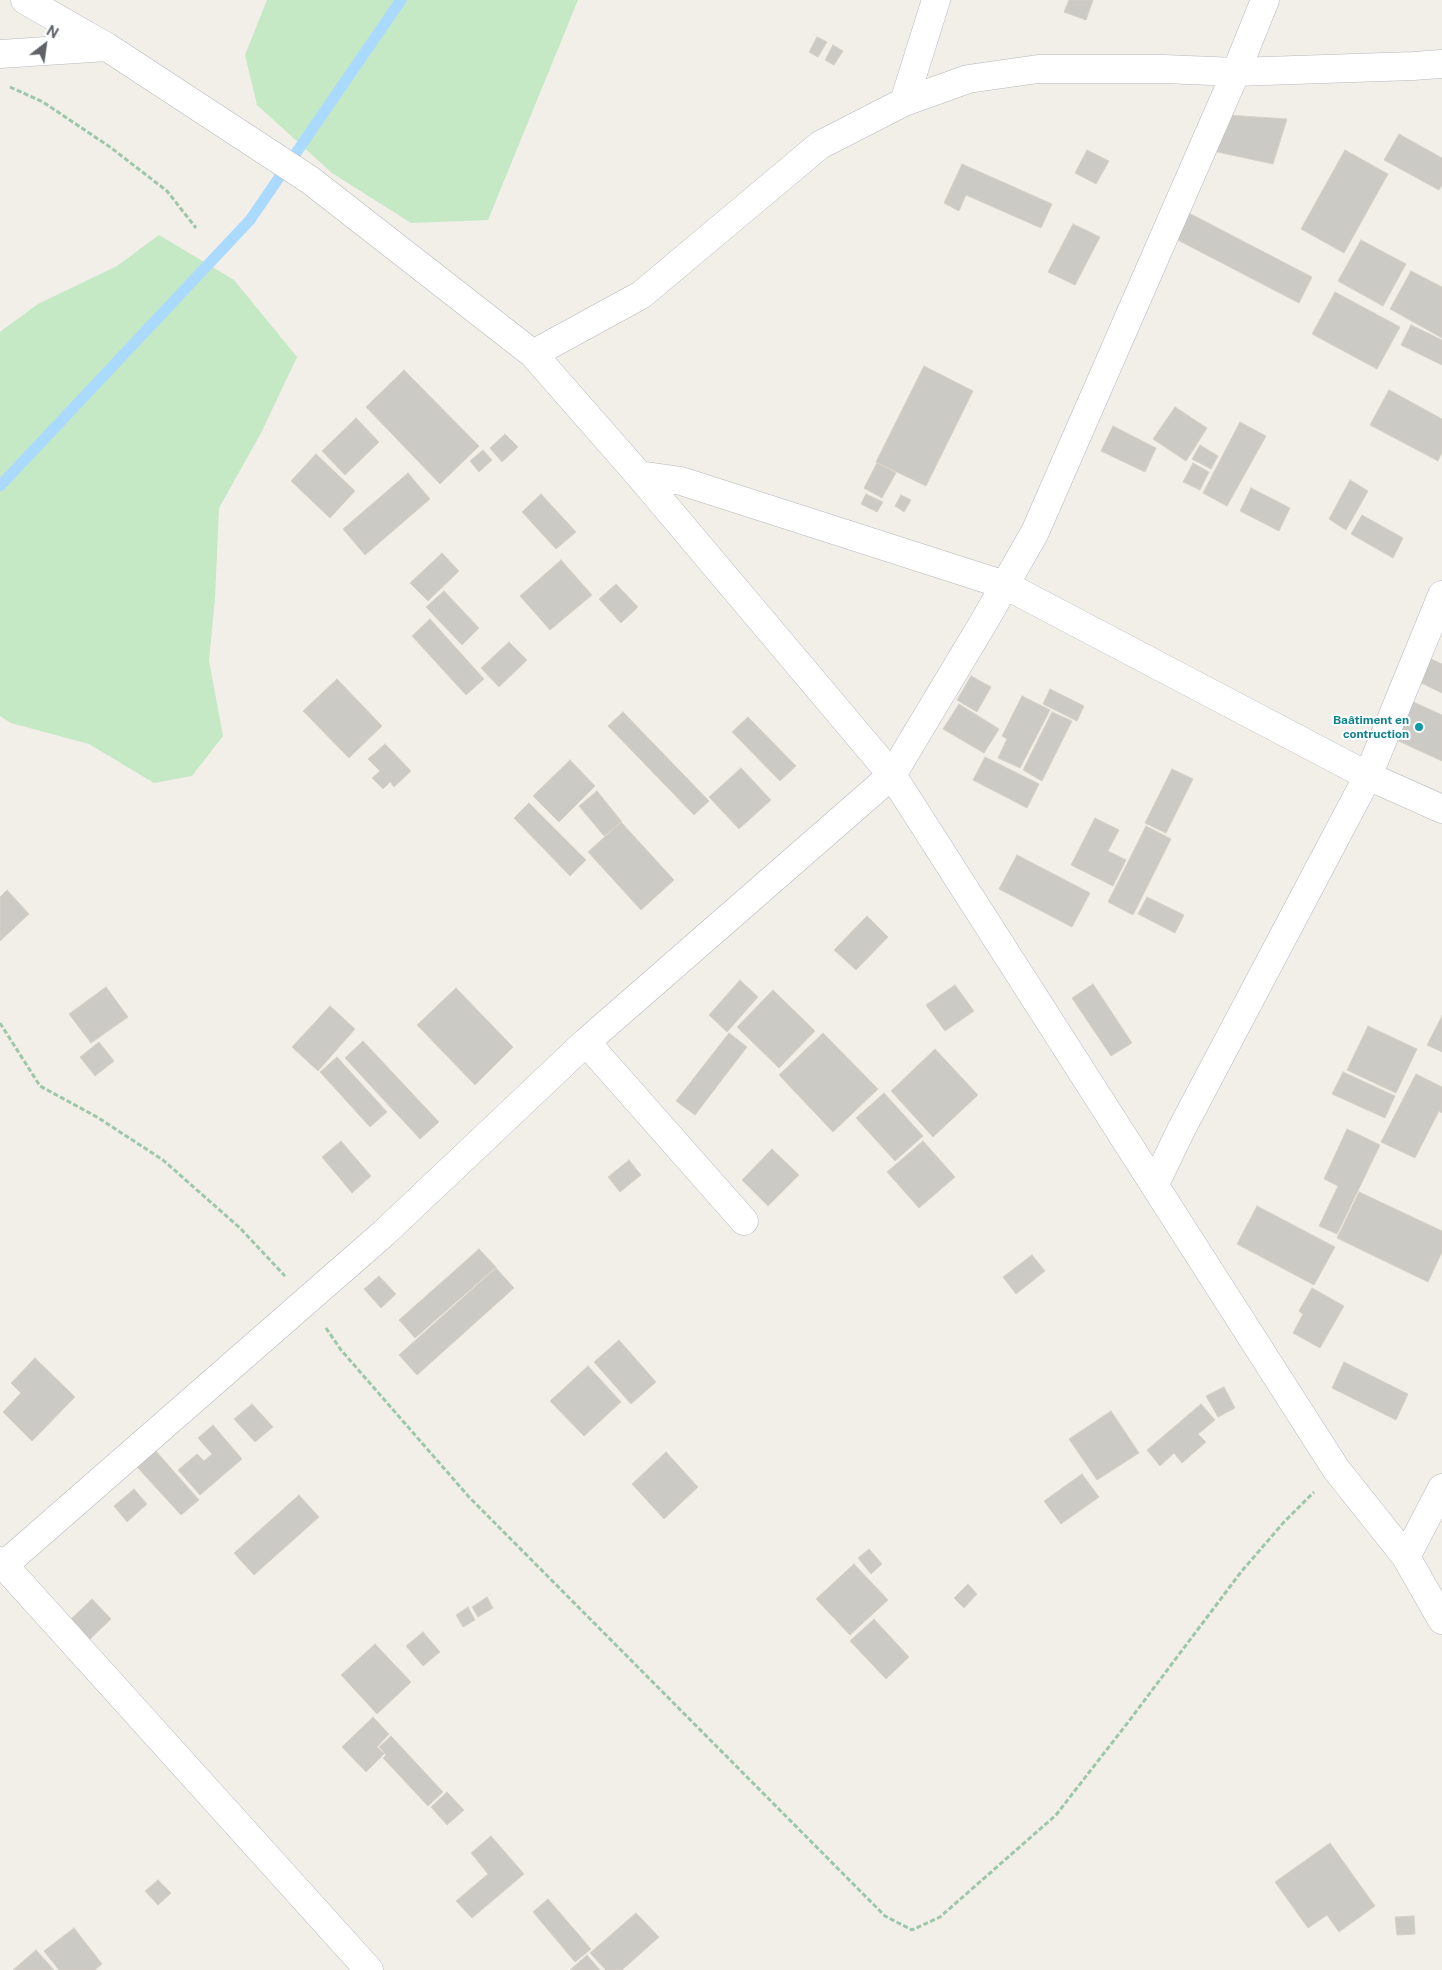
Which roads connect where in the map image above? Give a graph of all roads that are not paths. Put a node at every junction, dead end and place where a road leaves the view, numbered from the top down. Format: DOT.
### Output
graph roads {
  1 [pos="25,0"];
  2 [pos="936,0"];
  3 [pos="1265,0"];
  4 [pos="107,47"];
  5 [pos="0,54"];
  6 [pos="1442,64"];
  7 [pos="1236,72"];
  8 [pos="904,102"];
  9 [pos="533,354"];
  10 [pos="639,475"];
  11 [pos="1005,585"];
  12 [pos="1442,595"];
  13 [pos="892,775"];
  14 [pos="1368,776"];
  15 [pos="1442,809"];
  16 [pos="586,1042"];
  17 [pos="1155,1184"];
  18 [pos="744,1221"];
  19 [pos="1442,1488"];
  20 [pos="1406,1558"];
  21 [pos="2,1563"];
  22 [pos="1442,1620"];
  23 [pos="370,1970"];
  1 -- 4 [label="street"];
  2 -- 8 [label="street"];
  3 -- 7 [label="street"];
  4 -- 5 [label="street"];
  4 -- 9 [label="street"];
  6 -- 7 [label="street"];
  7 -- 8 [label="street"];
  7 -- 11 [label="street"];
  8 -- 9 [label="street"];
  9 -- 10 [label="street"];
  10 -- 11 [label="street"];
  10 -- 13 [label="street"];
  11 -- 13 [label="street"];
  11 -- 14 [label="street"];
  12 -- 14 [label="street"];
  13 -- 16 [label="street"];
  13 -- 17 [label="street"];
  14 -- 15 [label="street"];
  14 -- 17 [label="street"];
  16 -- 18 [label="street"];
  16 -- 21 [label="street"];
  17 -- 20 [label="street"];
  19 -- 20 [label="street"];
  20 -- 22 [label="street"];
  21 -- 23 [label="street"];
}
